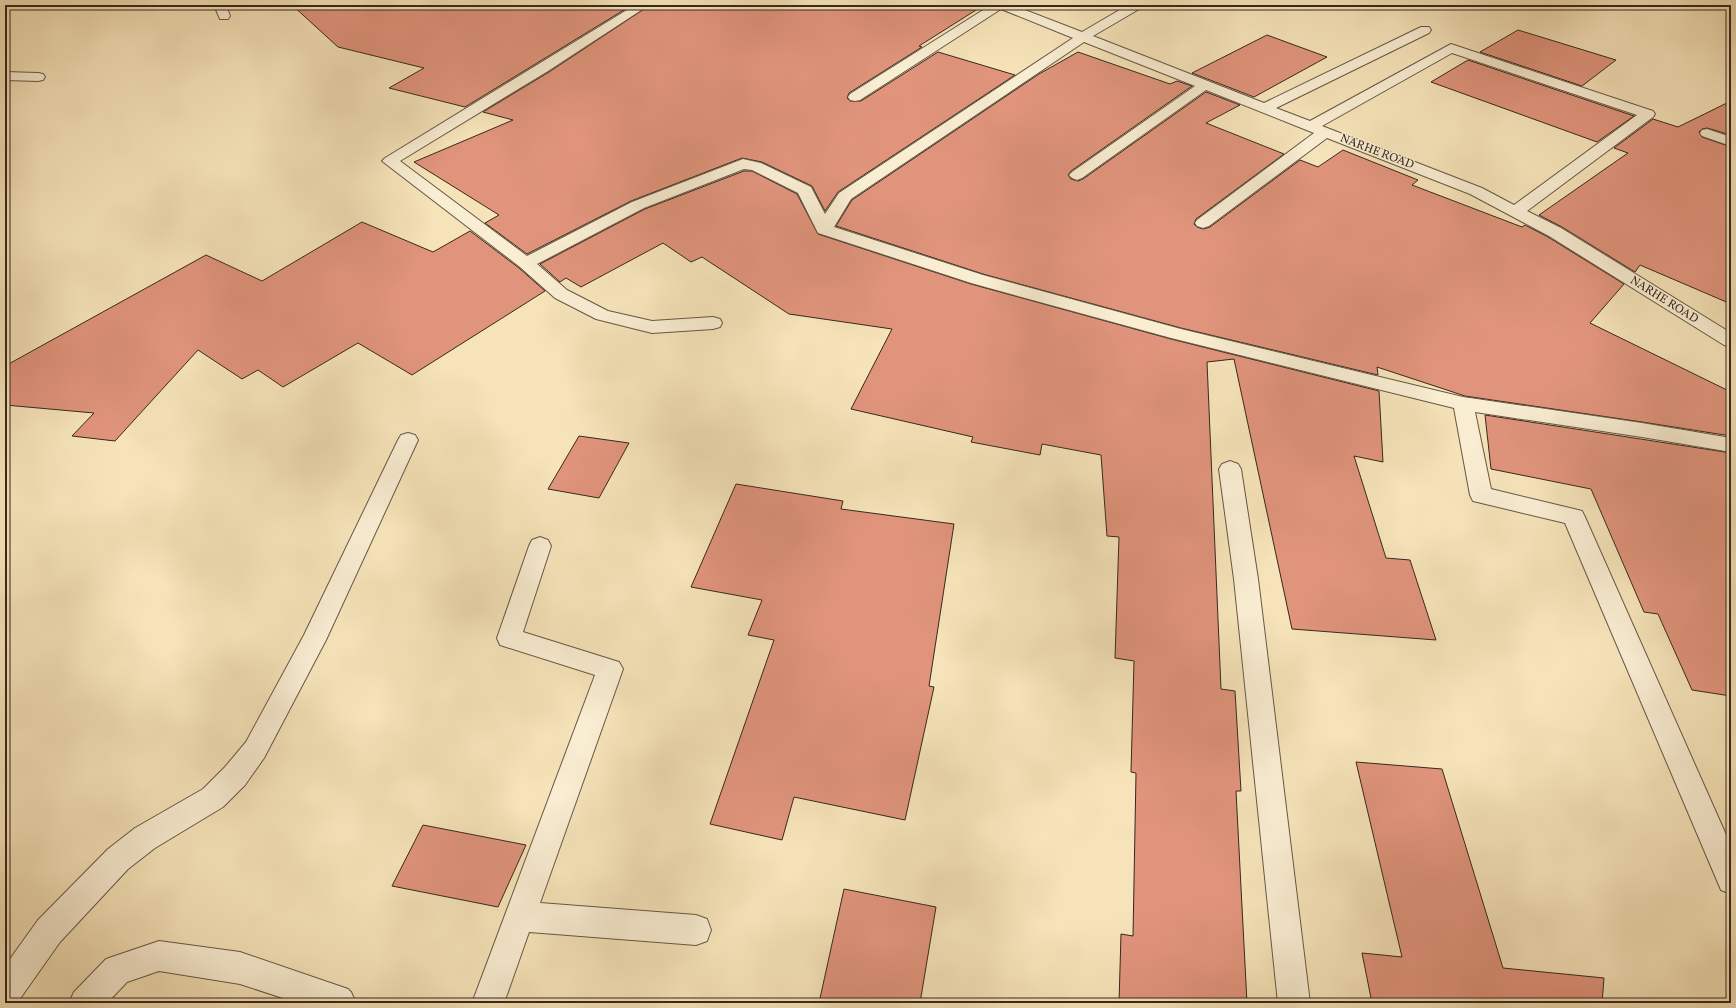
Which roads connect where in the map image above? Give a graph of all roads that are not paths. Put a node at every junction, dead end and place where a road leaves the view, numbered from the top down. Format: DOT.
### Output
graph roads {
  1 [pos="643,5"];
  2 [pos="1000,5"];
  3 [pos="1136,5"];
  4 [pos="1425,30"];
  5 [pos="1083,37"];
  6 [pos="5,76"];
  7 [pos="38,77"];
  8 [pos="1205,85"];
  9 [pos="855,98"];
  10 [pos="1265,108"];
  11 [pos="1318,129"];
  12 [pos="1707,133"];
  13 [pos="1731,142"];
  14 [pos="1077,175"];
  15 [pos="1516,211"];
  16 [pos="1202,223"];
  17 [pos="824,229"];
  18 [pos="526,263"];
  19 [pos="713,323"];
  20 [pos="1731,341"];
  21 [pos="1463,404"];
  22 [pos="408,440"];
  23 [pos="1731,445"];
  24 [pos="1230,470"];
  25 [pos="540,546"];
  26 [pos="1731,880"];
  27 [pos="521,916"];
  28 [pos="696,930"];
  29 [pos="5,993"];
  30 [pos="85,1003"];
  31 [pos="340,1003"];
  32 [pos="488,1003"];
  33 [pos="1294,1003"];
  1 -- 18 [label="street"];
  2 -- 5 [label="street, NARHE ROAD"];
  2 -- 9 [label="street"];
  3 -- 5 [label="street"];
  4 -- 10 [label="street"];
  5 -- 8 [label="street, NARHE ROAD"];
  5 -- 17 [label="street"];
  6 -- 7 [label="street"];
  8 -- 10 [label="street, NARHE ROAD"];
  8 -- 14 [label="street"];
  10 -- 11 [label="street, NARHE ROAD"];
  11 -- 15 [label="street, NARHE ROAD"];
  11 -- 15 [label="street"];
  11 -- 16 [label="street"];
  12 -- 13 [label="street"];
  15 -- 20 [label="street, NARHE ROAD"];
  17 -- 18 [label="street"];
  17 -- 21 [label="street"];
  18 -- 19 [label="street"];
  21 -- 23 [label="street"];
  21 -- 26 [label="street"];
  22 -- 29 [label="street"];
  24 -- 33 [label="street"];
  25 -- 27 [label="street"];
  27 -- 28 [label="street"];
  27 -- 32 [label="street"];
  30 -- 31 [label="street"];
}
